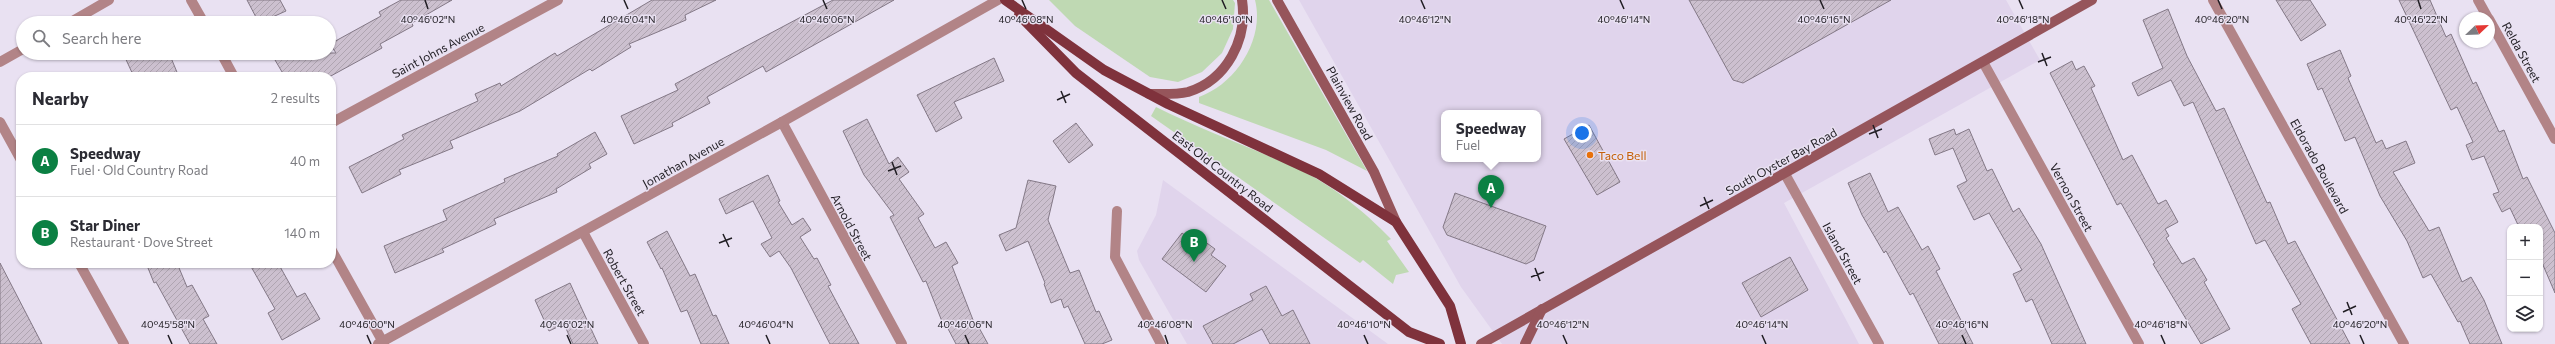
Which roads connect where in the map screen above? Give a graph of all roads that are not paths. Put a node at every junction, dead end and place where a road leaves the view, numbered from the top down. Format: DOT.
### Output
graph roads {
  1 [pos="109,0"];
  2 [pos="191,0"];
  3 [pos="558,0"];
  4 [pos="998,0"];
  5 [pos="1005,0"];
  6 [pos="1242,0"];
  7 [pos="1277,0"];
  8 [pos="2092,0"];
  9 [pos="2213,0"];
  10 [pos="2478,0"];
  11 [pos="2485,12"];
  12 [pos="80,16"];
  13 [pos="200,16"];
  14 [pos="2495,30"];
  15 [pos="16,53"];
  16 [pos="225,60"];
  17 [pos="0,62"];
  18 [pos="1983,62"];
  19 [pos="231,72"];
  20 [pos="1149,94"];
  21 [pos="336,120"];
  22 [pos="0,122"];
  23 [pos="782,122"];
  24 [pos="2555,139"];
  25 [pos="16,151"];
  26 [pos="1785,174"];
  27 [pos="1117,211"];
  28 [pos="1396,222"];
  29 [pos="583,232"];
  30 [pos="336,258"];
  31 [pos="82,268"];
  32 [pos="1542,309"];
  33 [pos="382,343"];
  34 [pos="124,344"];
  35 [pos="644,344"];
  36 [pos="902,344"];
  37 [pos="1161,344"];
  38 [pos="1440,344"];
  39 [pos="1461,344"];
  40 [pos="1481,344"];
  41 [pos="1525,344"];
  42 [pos="1879,344"];
  43 [pos="2139,344"];
  44 [pos="2404,344"];
  1 -- 12 [label="street"];
  2 -- 13 [label="street"];
  3 -- 21 [label="street, Saint Johns Avenue"];
  4 -- 23 [label="street, Jonathan Avenue"];
  5 -- 20 [label="main road, East Old Country Road"];
  5 -- 38 [label="main road, East Old Country Road"];
  6 -- 20 [label="main road"];
  7 -- 28 [label="main road, Plainview Road"];
  8 -- 18 [label="main road, South Oyster Bay Road"];
  9 -- 44 [label="street, Eldorado Boulevard"];
  10 -- 11 [label="street, Relda Street"];
  14 -- 24 [label="street, Relda Street"];
  15 -- 17 [label="street"];
  16 -- 19 [label="street"];
  18 -- 26 [label="main road, South Oyster Bay Road"];
  18 -- 43 [label="street, Vernon Street"];
  20 -- 28 [label="main road, East Old Country Road"];
  22 -- 25 [label="street"];
  23 -- 29 [label="street, Jonathan Avenue"];
  23 -- 36 [label="street, Arnold Street"];
  26 -- 32 [label="main road, South Oyster Bay Road"];
  26 -- 42 [label="street, Island Street"];
  27 -- 37 [label="street"];
  28 -- 39 [label="main road"];
  29 -- 33 [label="street, Jonathan Avenue"];
  29 -- 35 [label="street, Robert Street"];
  30 -- 33 [label="street"];
  31 -- 34 [label="street"];
  32 -- 40 [label="main road, South Oyster Bay Road"];
  32 -- 41 [label="main road"];
}
